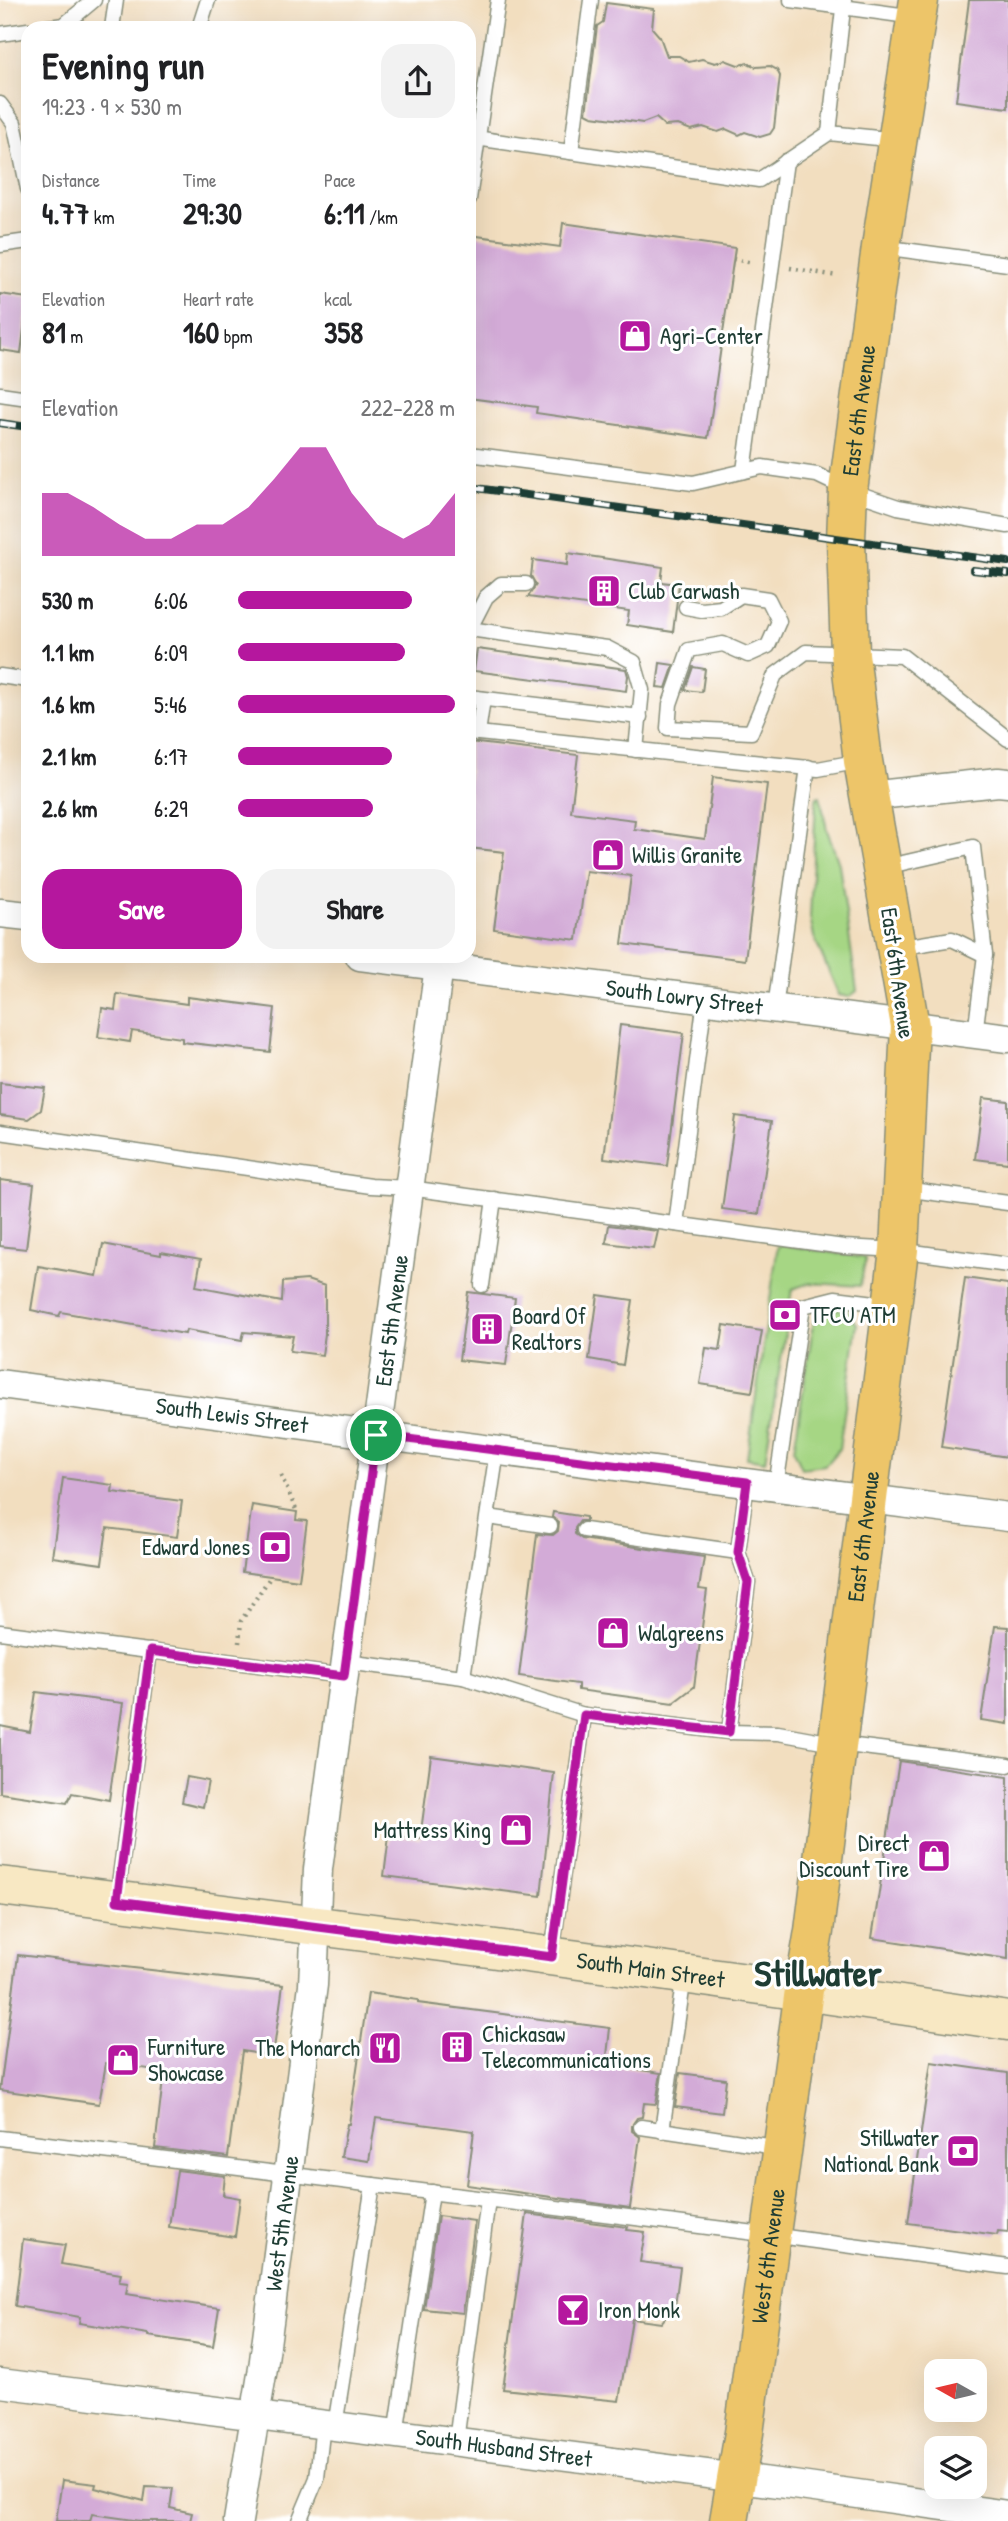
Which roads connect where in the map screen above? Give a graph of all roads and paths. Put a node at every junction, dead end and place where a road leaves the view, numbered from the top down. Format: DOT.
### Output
graph roads {
  1 [pos="94,0"];
  2 [pos="116,0"];
  3 [pos="208,0"];
  4 [pos="498,0"];
  5 [pos="591,0"];
  6 [pos="792,0"];
  7 [pos="843,4"];
  8 [pos="918,9"];
  9 [pos="69,21"];
  10 [pos="113,21"];
  11 [pos="201,21"];
  12 [pos="21,31"];
  13 [pos="0,34"];
  14 [pos="0,104"];
  15 [pos="476,121"];
  16 [pos="829,133"];
  17 [pos="476,138"];
  18 [pos="897,140"];
  19 [pos="570,152"];
  20 [pos="21,156"];
  21 [pos="786,161"];
  22 [pos="21,242"];
  23 [pos="0,245"];
  24 [pos="881,247"];
  25 [pos="1008,264"];
  26 [pos="0,394"];
  27 [pos="21,397"];
  28 [pos="476,455"];
  29 [pos="744,471"];
  30 [pos="848,490"];
  31 [pos="1008,526"];
  32 [pos="526,584"];
  33 [pos="686,607"];
  34 [pos="476,616"];
  35 [pos="476,630"];
  36 [pos="850,654"];
  37 [pos="0,676"];
  38 [pos="21,679"];
  39 [pos="476,698"];
  40 [pos="640,717"];
  41 [pos="476,733"];
  42 [pos="1008,739"];
  43 [pos="636,750"];
  44 [pos="808,768"];
  45 [pos="866,779"];
  46 [pos="1008,783"];
  47 [pos="882,868"];
  48 [pos="0,913"];
  49 [pos="21,915"];
  50 [pos="896,948"];
  51 [pos="985,955"];
  52 [pos="421,963"];
  53 [pos="439,965"];
  54 [pos="705,999"];
  55 [pos="775,1008"];
  56 [pos="910,1026"];
  57 [pos="975,1034"];
  58 [pos="1008,1038"];
  59 [pos="0,1132"];
  60 [pos="409,1188"];
  61 [pos="902,1188"];
  62 [pos="494,1199"];
  63 [pos="1008,1203"];
  64 [pos="676,1224"];
  65 [pos="899,1250"];
  66 [pos="1008,1265"];
  67 [pos="482,1285"];
  68 [pos="893,1306"];
  69 [pos="0,1384"];
  70 [pos="376,1435"];
  71 [pos="497,1451"];
  72 [pos="281,1475"];
  73 [pos="747,1482"];
  74 [pos="776,1486"];
  75 [pos="868,1497"];
  76 [pos="297,1512"];
  77 [pos="488,1517"];
  78 [pos="1008,1517"];
  79 [pos="550,1526"];
  80 [pos="584,1531"];
  81 [pos="738,1552"];
  82 [pos="271,1576"];
  83 [pos="0,1632"];
  84 [pos="150,1651"];
  85 [pos="237,1662"];
  86 [pos="345,1669"];
  87 [pos="463,1677"];
  88 [pos="584,1715"];
  89 [pos="729,1732"];
  90 [pos="839,1744"];
  91 [pos="1008,1765"];
  92 [pos="0,1886"];
  93 [pos="117,1901"];
  94 [pos="316,1925"];
  95 [pos="552,1957"];
  96 [pos="684,1974"];
  97 [pos="804,1990"];
  98 [pos="1008,2021"];
  99 [pos="641,2127"];
  100 [pos="662,2131"];
  101 [pos="0,2138"];
  102 [pos="782,2148"];
  103 [pos="288,2174"];
  104 [pos="373,2185"];
  105 [pos="432,2192"];
  106 [pos="488,2200"];
  107 [pos="771,2235"];
  108 [pos="1008,2267"];
  109 [pos="0,2383"];
  110 [pos="255,2415"];
  111 [pos="329,2425"];
  112 [pos="396,2434"];
  113 [pos="456,2441"];
  114 [pos="735,2478"];
  115 [pos="1008,2515"];
  116 [pos="239,2521"];
  117 [pos="299,2521"];
  118 [pos="729,2521"];
  1 -- 9 [label="lane"];
  2 -- 10 [label="lane"];
  3 -- 11 [label="lane"];
  4 -- 15 [label="lane"];
  5 -- 19 [label="lane"];
  6 -- 7 [label="lane"];
  7 -- 8 [label="lane"];
  7 -- 16 [label="lane"];
  8 -- 18 [label="highway, East 6th Avenue"];
  12 -- 13 [label="lane"];
  14 -- 20 [label="lane"];
  16 -- 18 [label="lane"];
  16 -- 21 [label="lane"];
  17 -- 19 [label="lane"];
  18 -- 24 [label="highway, East 6th Avenue"];
  19 -- 21 [label="lane"];
  21 -- 29 [label="lane"];
  22 -- 23 [label="lane"];
  24 -- 25 [label="lane"];
  24 -- 30 [label="highway, East 6th Avenue"];
  26 -- 27 [label="lane"];
  28 -- 29 [label="lane"];
  29 -- 30 [label="lane"];
  30 -- 31 [label="lane"];
  30 -- 36 [label="highway, East 6th Avenue"];
  32 -- 34 [label="lane"];
  33 -- 36 [label="lane"];
  35 -- 40 [label="lane"];
  36 -- 42 [label="lane"];
  36 -- 45 [label="highway, East 6th Avenue"];
  37 -- 38 [label="lane"];
  39 -- 40 [label="lane"];
  40 -- 43 [label="lane"];
  41 -- 43 [label="lane"];
  43 -- 44 [label="lane"];
  44 -- 45 [label="lane"];
  44 -- 55 [label="lane"];
  45 -- 46 [label="street"];
  45 -- 47 [label="highway, East 6th Avenue"];
  47 -- 50 [label="highway, East 6th Avenue"];
  47 -- 51 [label="lane"];
  48 -- 49 [label="street"];
  50 -- 51 [label="lane"];
  50 -- 56 [label="highway, East 6th Avenue"];
  51 -- 57 [label="lane"];
  52 -- 53 [label="street, South Lowry Street"];
  53 -- 54 [label="street, South Lowry Street"];
  53 -- 60 [label="street, East 5th Avenue"];
  54 -- 55 [label="street, South Lowry Street"];
  54 -- 64 [label="lane"];
  55 -- 56 [label="street, South Lowry Street"];
  56 -- 57 [label="street, South Lowry Street"];
  56 -- 61 [label="highway, East 6th Avenue"];
  57 -- 58 [label="street, South Lowry Street"];
  59 -- 60 [label="lane"];
  60 -- 62 [label="lane"];
  60 -- 70 [label="street, East 5th Avenue"];
  61 -- 63 [label="lane"];
  61 -- 65 [label="highway, East 6th Avenue"];
  62 -- 64 [label="lane"];
  62 -- 67 [label="lane"];
  64 -- 65 [label="lane"];
  65 -- 66 [label="lane"];
  65 -- 68 [label="highway, East 6th Avenue"];
  68 -- 74 [label="lane"];
  68 -- 75 [label="highway, East 6th Avenue"];
  69 -- 70 [label="street, South Lewis Street"];
  70 -- 71 [label="street, South Lewis Street"];
  70 -- 86 [label="street, East 5th Avenue"];
  71 -- 73 [label="street, South Lewis Street"];
  71 -- 77 [label="lane"];
  72 -- 76 [label="path"];
  73 -- 74 [label="street, South Lewis Street"];
  73 -- 81 [label="lane"];
  74 -- 75 [label="street, South Lewis Street"];
  75 -- 78 [label="street, South Lewis Street"];
  75 -- 90 [label="highway, East 6th Avenue"];
  77 -- 79 [label="lane"];
  77 -- 87 [label="lane"];
  80 -- 81 [label="lane"];
  81 -- 89 [label="lane"];
  82 -- 85 [label="path"];
  83 -- 84 [label="lane"];
  84 -- 85 [label="lane"];
  84 -- 93 [label="lane"];
  85 -- 86 [label="lane"];
  86 -- 87 [label="lane"];
  86 -- 94 [label="street, East 5th Avenue"];
  87 -- 88 [label="lane"];
  88 -- 89 [label="lane"];
  88 -- 95 [label="lane"];
  89 -- 90 [label="lane"];
  90 -- 91 [label="lane"];
  90 -- 97 [label="highway, East 6th Avenue"];
  92 -- 93 [label="main road, South Main Street"];
  93 -- 94 [label="main road, South Main Street"];
  94 -- 95 [label="main road, South Main Street"];
  94 -- 103 [label="street, West 5th Avenue"];
  95 -- 96 [label="main road, South Main Street"];
  96 -- 97 [label="main road, South Main Street"];
  96 -- 100 [label="lane"];
  97 -- 98 [label="main road, South Main Street"];
  97 -- 102 [label="highway, West 6th Avenue"];
  99 -- 100 [label="lane"];
  100 -- 102 [label="lane"];
  101 -- 103 [label="lane"];
  102 -- 107 [label="highway, West 6th Avenue"];
  103 -- 104 [label="lane"];
  103 -- 110 [label="street, West 5th Avenue"];
  104 -- 105 [label="lane"];
  104 -- 111 [label="lane"];
  105 -- 106 [label="lane"];
  105 -- 112 [label="lane"];
  106 -- 107 [label="lane"];
  106 -- 113 [label="lane"];
  107 -- 108 [label="lane"];
  107 -- 114 [label="highway, West 6th Avenue"];
  109 -- 110 [label="street, South Husband Street"];
  110 -- 111 [label="street, South Husband Street"];
  110 -- 116 [label="street, West 5th Avenue"];
  111 -- 112 [label="street, South Husband Street"];
  111 -- 117 [label="lane"];
  112 -- 113 [label="street, South Husband Street"];
  113 -- 114 [label="street, South Husband Street"];
  114 -- 115 [label="street, South Husband Street"];
  114 -- 118 [label="highway, West 6th Avenue"];
}
